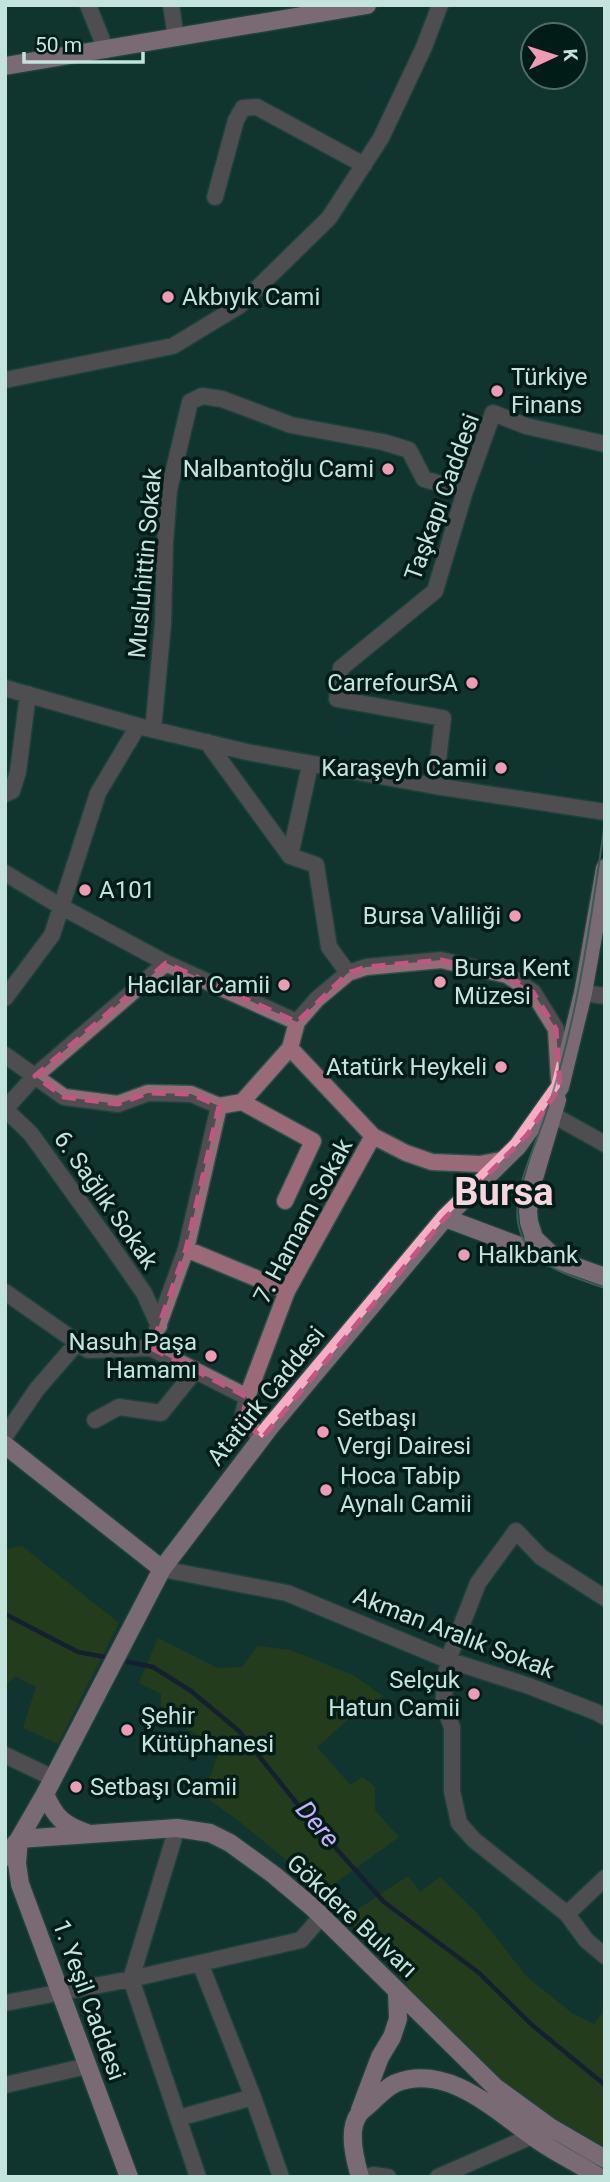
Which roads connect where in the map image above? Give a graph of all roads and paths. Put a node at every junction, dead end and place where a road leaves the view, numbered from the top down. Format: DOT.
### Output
graph roads {
  1 [pos="88,5"];
  2 [pos="171,5"];
  3 [pos="367,5"];
  4 [pos="440,5"];
  5 [pos="176,38"];
  6 [pos="106,50"];
  7 [pos="5,66"];
  8 [pos="364,165"];
  9 [pos="215,197"];
  10 [pos="5,380"];
  11 [pos="605,444"];
  12 [pos="465,491"];
  13 [pos="5,688"];
  14 [pos="28,694"];
  15 [pos="146,728"];
  16 [pos="207,742"];
  17 [pos="310,765"];
  18 [pos="435,786"];
  19 [pos="5,794"];
  20 [pos="605,811"];
  21 [pos="290,856"];
  22 [pos="605,868"];
  23 [pos="5,873"];
  24 [pos="60,906"];
  25 [pos="166,962"];
  26 [pos="348,973"];
  27 [pos="583,993"];
  28 [pos="605,996"];
  29 [pos="5,998"];
  30 [pos="297,1022"];
  31 [pos="290,1048"];
  32 [pos="5,1055"];
  33 [pos="35,1076"];
  34 [pos="560,1087"];
  35 [pos="242,1102"];
  36 [pos="219,1106"];
  37 [pos="5,1109"];
  38 [pos="553,1115"];
  39 [pos="373,1136"];
  40 [pos="605,1144"];
  41 [pos="506,1159"];
  42 [pos="285,1201"];
  43 [pos="444,1218"];
  44 [pos="186,1249"];
  45 [pos="557,1260"];
  46 [pos="605,1277"];
  47 [pos="286,1291"];
  48 [pos="5,1292"];
  49 [pos="159,1325"];
  50 [pos="77,1342"];
  51 [pos="151,1348"];
  52 [pos="195,1371"];
  53 [pos="247,1397"];
  54 [pos="95,1420"];
  55 [pos="5,1436"];
  56 [pos="262,1437"];
  57 [pos="5,1445"];
  58 [pos="162,1569"];
  59 [pos="605,1598"];
  60 [pos="448,1660"];
  61 [pos="605,1717"];
  62 [pos="5,1755"];
  63 [pos="49,1786"];
  64 [pos="177,1828"];
  65 [pos="91,1834"];
  66 [pos="10,1847"];
  67 [pos="605,1878"];
  68 [pos="567,1914"];
  69 [pos="321,1917"];
  70 [pos="605,1956"];
  71 [pos="200,1963"];
  72 [pos="131,1979"];
  73 [pos="59,1991"];
  74 [pos="397,1992"];
  75 [pos="5,2003"];
  76 [pos="87,2066"];
  77 [pos="5,2085"];
  78 [pos="253,2096"];
  79 [pos="357,2116"];
  80 [pos="179,2118"];
  81 [pos="532,2136"];
  82 [pos="605,2159"];
  83 [pos="456,2173"];
  84 [pos="129,2177"];
  85 [pos="198,2177"];
  86 [pos="281,2177"];
  87 [pos="360,2177"];
  88 [pos="367,2177"];
  89 [pos="388,2177"];
  90 [pos="438,2177"];
  91 [pos="599,2177"];
  1 -- 6 [label="street"];
  2 -- 5 [label="street"];
  3 -- 5 [label="main road"];
  4 -- 8 [label="street"];
  5 -- 6 [label="main road"];
  6 -- 7 [label="main road"];
  8 -- 9 [label="street"];
  8 -- 10 [label="street"];
  11 -- 12 [label="street, Taşkapı Caddesi"];
  12 -- 15 [label="street, Musluhittin Sokak"];
  12 -- 18 [label="street, Taşkapı Caddesi"];
  13 -- 14 [label="street"];
  14 -- 15 [label="street"];
  14 -- 19 [label="street"];
  15 -- 16 [label="street"];
  15 -- 24 [label="street"];
  16 -- 17 [label="street"];
  16 -- 21 [label="street"];
  17 -- 18 [label="street"];
  17 -- 21 [label="street"];
  18 -- 20 [label="street"];
  21 -- 26 [label="street"];
  22 -- 27 [label="main road, Atatürk Caddesi"];
  23 -- 24 [label="street"];
  24 -- 25 [label="street"];
  24 -- 29 [label="street"];
  25 -- 30 [label="street"];
  25 -- 33 [label="street"];
  26 -- 30 [label="street"];
  26 -- 34 [label="street"];
  27 -- 28 [label="street"];
  27 -- 34 [label="main road, Atatürk Caddesi"];
  30 -- 31 [label="street"];
  31 -- 35 [label="street"];
  31 -- 39 [label="street"];
  32 -- 33 [label="street"];
  33 -- 36 [label="street"];
  33 -- 37 [label="street"];
  34 -- 38 [label="main road"];
  34 -- 41 [label="main road, Atatürk Caddesi"];
  35 -- 36 [label="street"];
  35 -- 42 [label="street"];
  36 -- 44 [label="street"];
  37 -- 49 [label="street, 6. Sağlık Sokak"];
  38 -- 40 [label="street"];
  38 -- 45 [label="main road"];
  39 -- 41 [label="street"];
  39 -- 47 [label="street, 7. Hamam Sokak"];
  41 -- 43 [label="main road, Atatürk Caddesi"];
  43 -- 45 [label="main road"];
  43 -- 56 [label="main road, Atatürk Caddesi"];
  44 -- 47 [label="street"];
  44 -- 49 [label="street"];
  45 -- 46 [label="main road"];
  47 -- 53 [label="street, 7. Hamam Sokak"];
  48 -- 50 [label="street"];
  49 -- 51 [label="street"];
  50 -- 51 [label="street"];
  50 -- 55 [label="street"];
  51 -- 52 [label="street"];
  52 -- 53 [label="street"];
  52 -- 54 [label="street"];
  53 -- 56 [label="street, 7. Hamam Sokak"];
  56 -- 58 [label="main road, Atatürk Caddesi"];
  57 -- 58 [label="main road"];
  58 -- 60 [label="street, Akman Aralık Sokak"];
  58 -- 63 [label="main road, Atatürk Caddesi"];
  59 -- 60 [label="street"];
  60 -- 61 [label="street, Akman Aralık Sokak"];
  60 -- 68 [label="street"];
  62 -- 63 [label="street"];
  63 -- 65 [label="main road"];
  63 -- 66 [label="main road, Atatürk Caddesi"];
  64 -- 65 [label="main road, Gökdere Bulvarı"];
  64 -- 69 [label="main road, Gökdere Bulvarı"];
  64 -- 72 [label="street"];
  65 -- 66 [label="main road, Gökdere Bulvarı"];
  66 -- 73 [label="main road, 1. Yeşil Caddesi"];
  67 -- 68 [label="street"];
  68 -- 70 [label="street"];
  69 -- 71 [label="street"];
  69 -- 74 [label="main road, Gökdere Bulvarı"];
  71 -- 72 [label="street"];
  71 -- 78 [label="street"];
  72 -- 73 [label="street"];
  72 -- 80 [label="street"];
  73 -- 75 [label="street"];
  73 -- 76 [label="main road, 1. Yeşil Caddesi"];
  74 -- 79 [label="main road"];
  74 -- 82 [label="main road, Gökdere Bulvarı"];
  76 -- 77 [label="street"];
  76 -- 84 [label="main road, 1. Yeşil Caddesi"];
  78 -- 80 [label="street"];
  78 -- 86 [label="street"];
  79 -- 81 [label="main road"];
  79 -- 87 [label="main road"];
  80 -- 85 [label="street"];
  81 -- 83 [label="street"];
  81 -- 91 [label="main road"];
  83 -- 90 [label="street"];
  88 -- 89 [label="street"];
}
